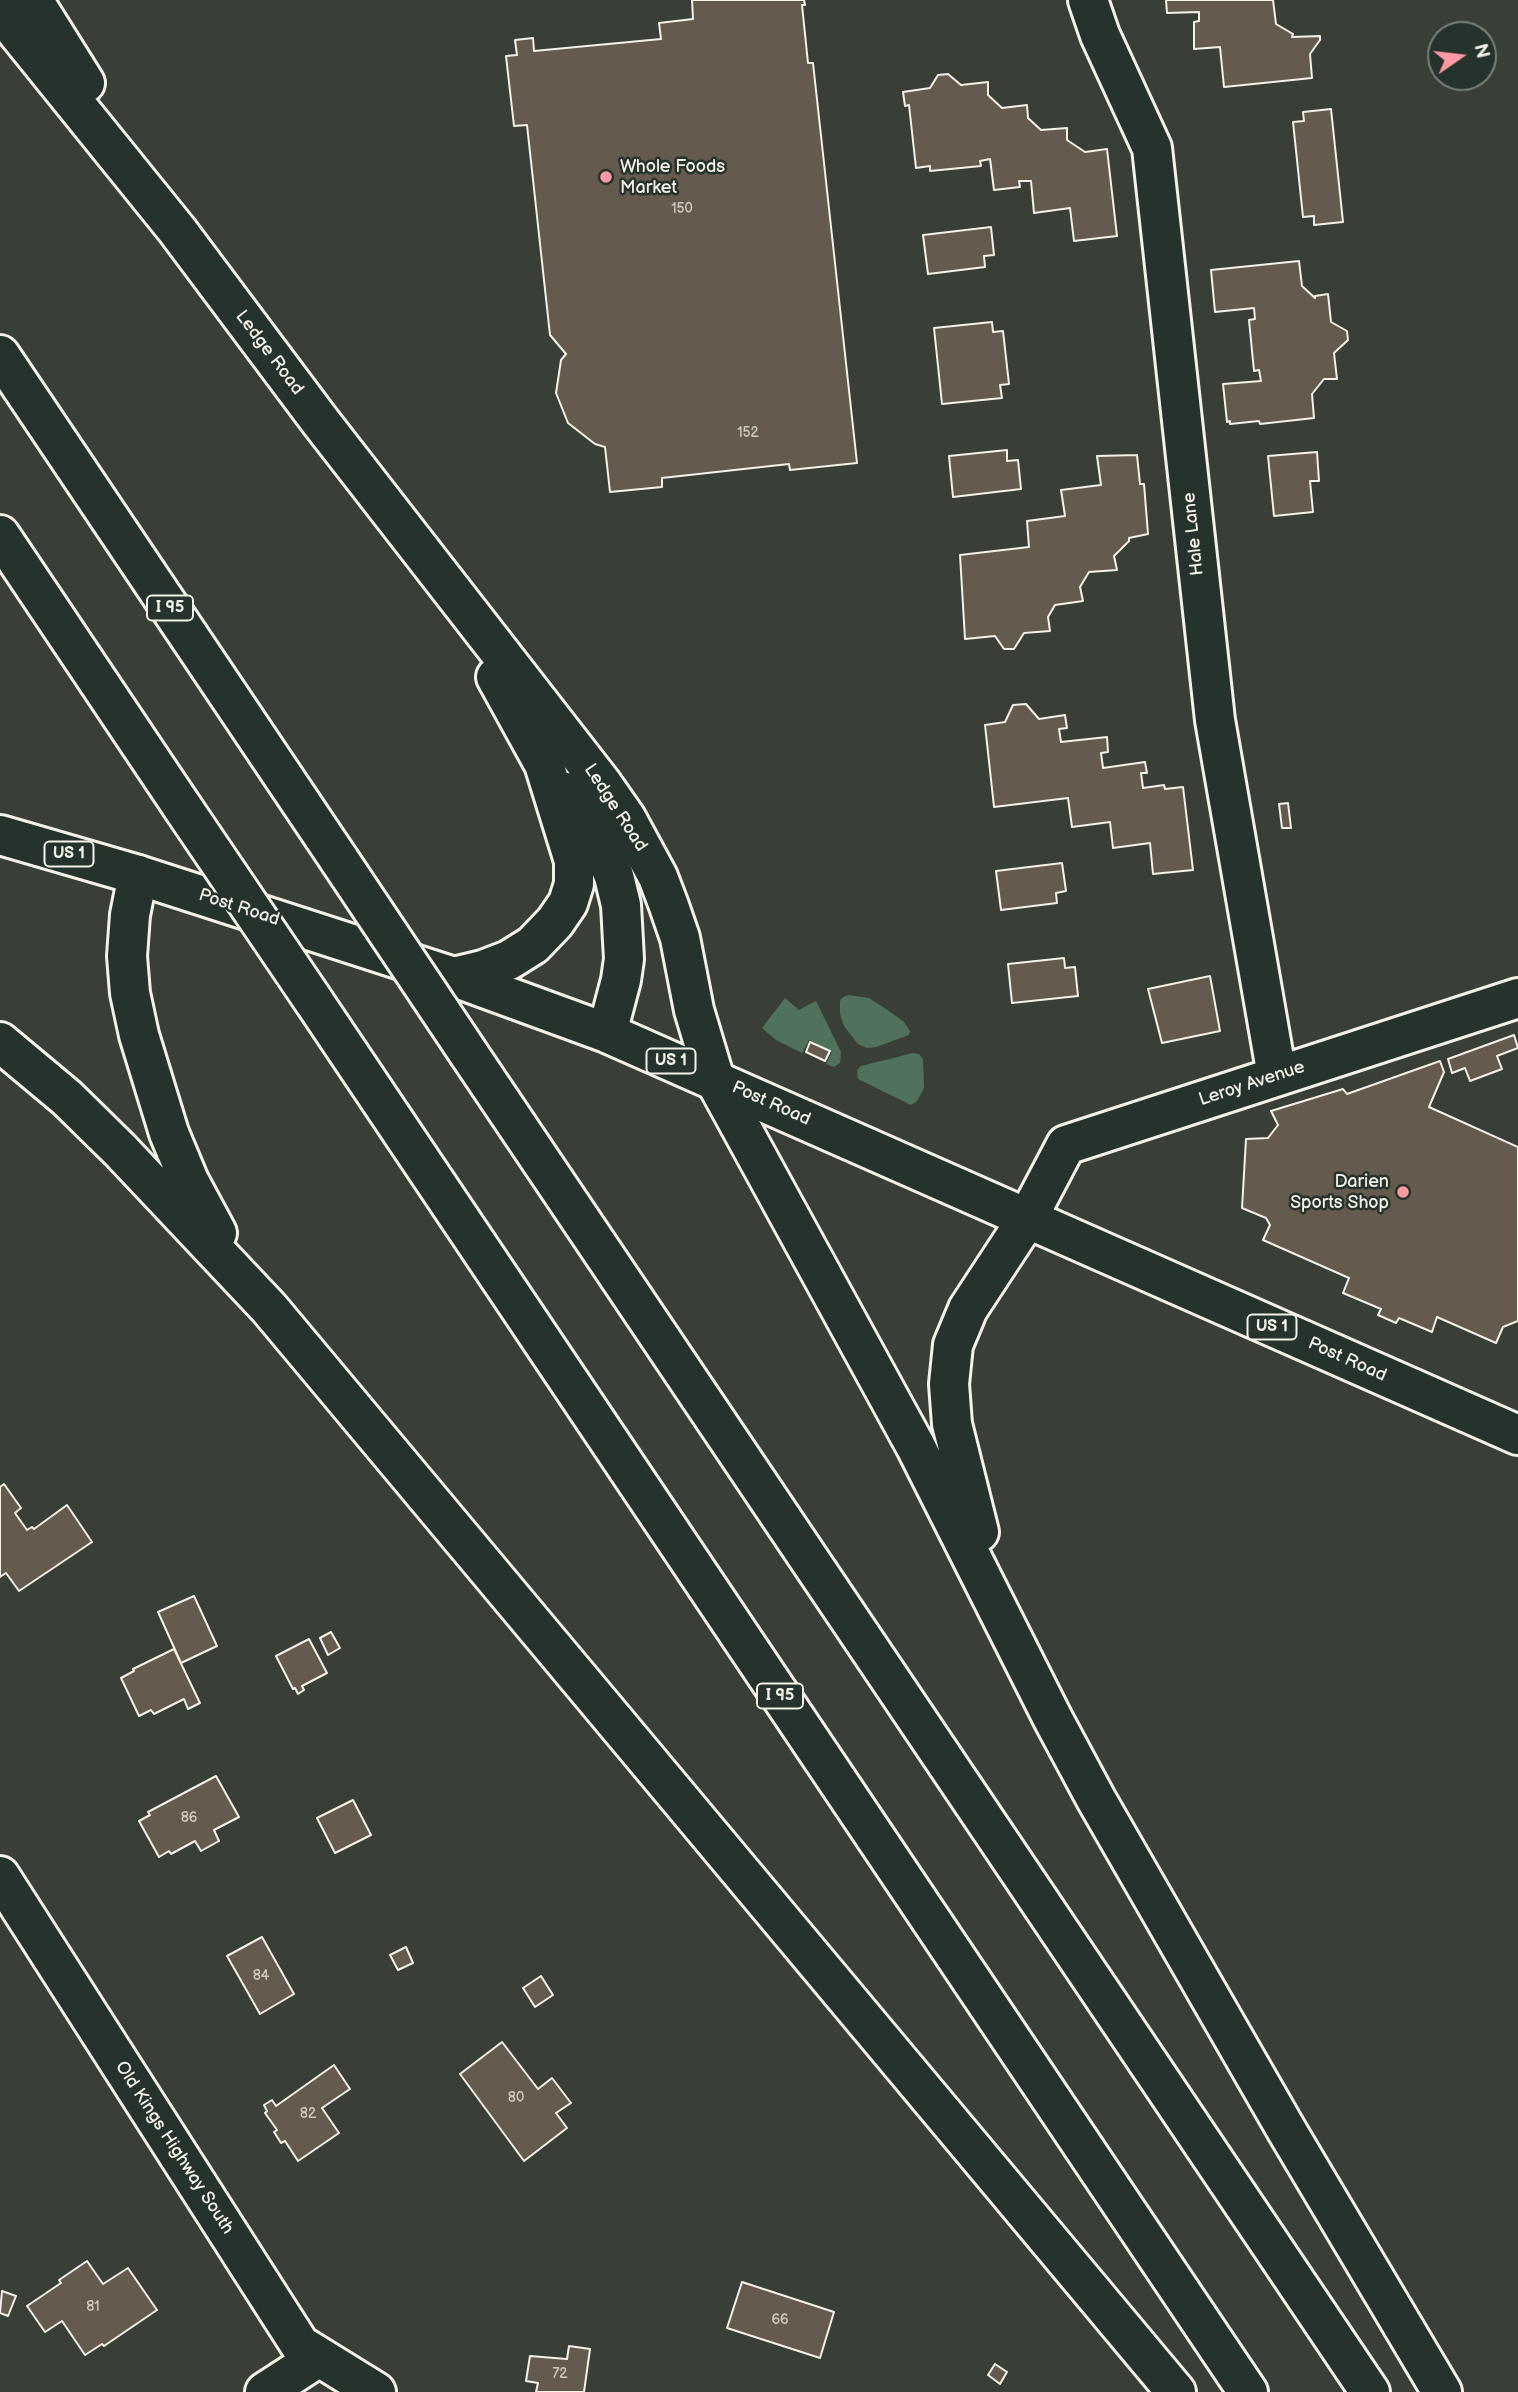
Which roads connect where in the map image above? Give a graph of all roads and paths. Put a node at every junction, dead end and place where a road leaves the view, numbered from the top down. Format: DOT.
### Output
graph roads {
  1 [pos="33,0"];
  2 [pos="1088,0"];
  3 [pos="0,11"];
  4 [pos="177,230"];
  5 [pos="0,355"];
  6 [pos="0,535"];
  7 [pos="440,574"];
  8 [pos="544,764"];
  9 [pos="0,835"];
  10 [pos="138,875"];
  11 [pos="454,977"];
  12 [pos="1518,998"];
  13 [pos="607,1033"];
  14 [pos="0,1042"];
  15 [pos="1277,1076"];
  16 [pos="715,1080"];
  17 [pos="1027,1219"];
  18 [pos="269,1308"];
  19 [pos="1518,1435"];
  20 [pos="1053,1719"];
  21 [pos="0,1876"];
  22 [pos="319,2357"];
  23 [pos="265,2392"];
  24 [pos="376,2392"];
  25 [pos="1176,2392"];
  26 [pos="1248,2392"];
  27 [pos="1370,2392"];
  28 [pos="1442,2392"];
  1 -- 4 [label="main road, Ledge Road"];
  2 -- 15 [label="main road, Hale Lane"];
  3 -- 4 [label="main road, Ledge Road"];
  4 -- 7 [label="main road, Ledge Road"];
  5 -- 27 [label="main road, I 95, bridge"];
  6 -- 26 [label="main road, I 95, bridge"];
  7 -- 8 [label="main road, Ledge Road"];
  7 -- 16 [label="main road, Ledge Road"];
  8 -- 11 [label="main road, Ledge Road"];
  8 -- 13 [label="main road, Ledge Road"];
  9 -- 10 [label="main road, Post Road / US 1"];
  10 -- 11 [label="main road, Post Road / US 1"];
  10 -- 18 [label="main road"];
  11 -- 13 [label="main road, Post Road / US 1"];
  12 -- 15 [label="main road, Leroy Avenue"];
  13 -- 16 [label="main road, Post Road / US 1"];
  14 -- 18 [label="main road"];
  15 -- 17 [label="main road, Leroy Avenue"];
  16 -- 17 [label="main road, Post Road / US 1"];
  16 -- 20 [label="main road, Ledge Road"];
  17 -- 19 [label="main road, Post Road / US 1"];
  17 -- 20 [label="main road, Leroy Avenue"];
  18 -- 25 [label="main road"];
  20 -- 28 [label="main road"];
  21 -- 22 [label="main road, Old Kings Highway South"];
  22 -- 23 [label="main road"];
  22 -- 24 [label="main road, Old Kings Highway South"];
}
